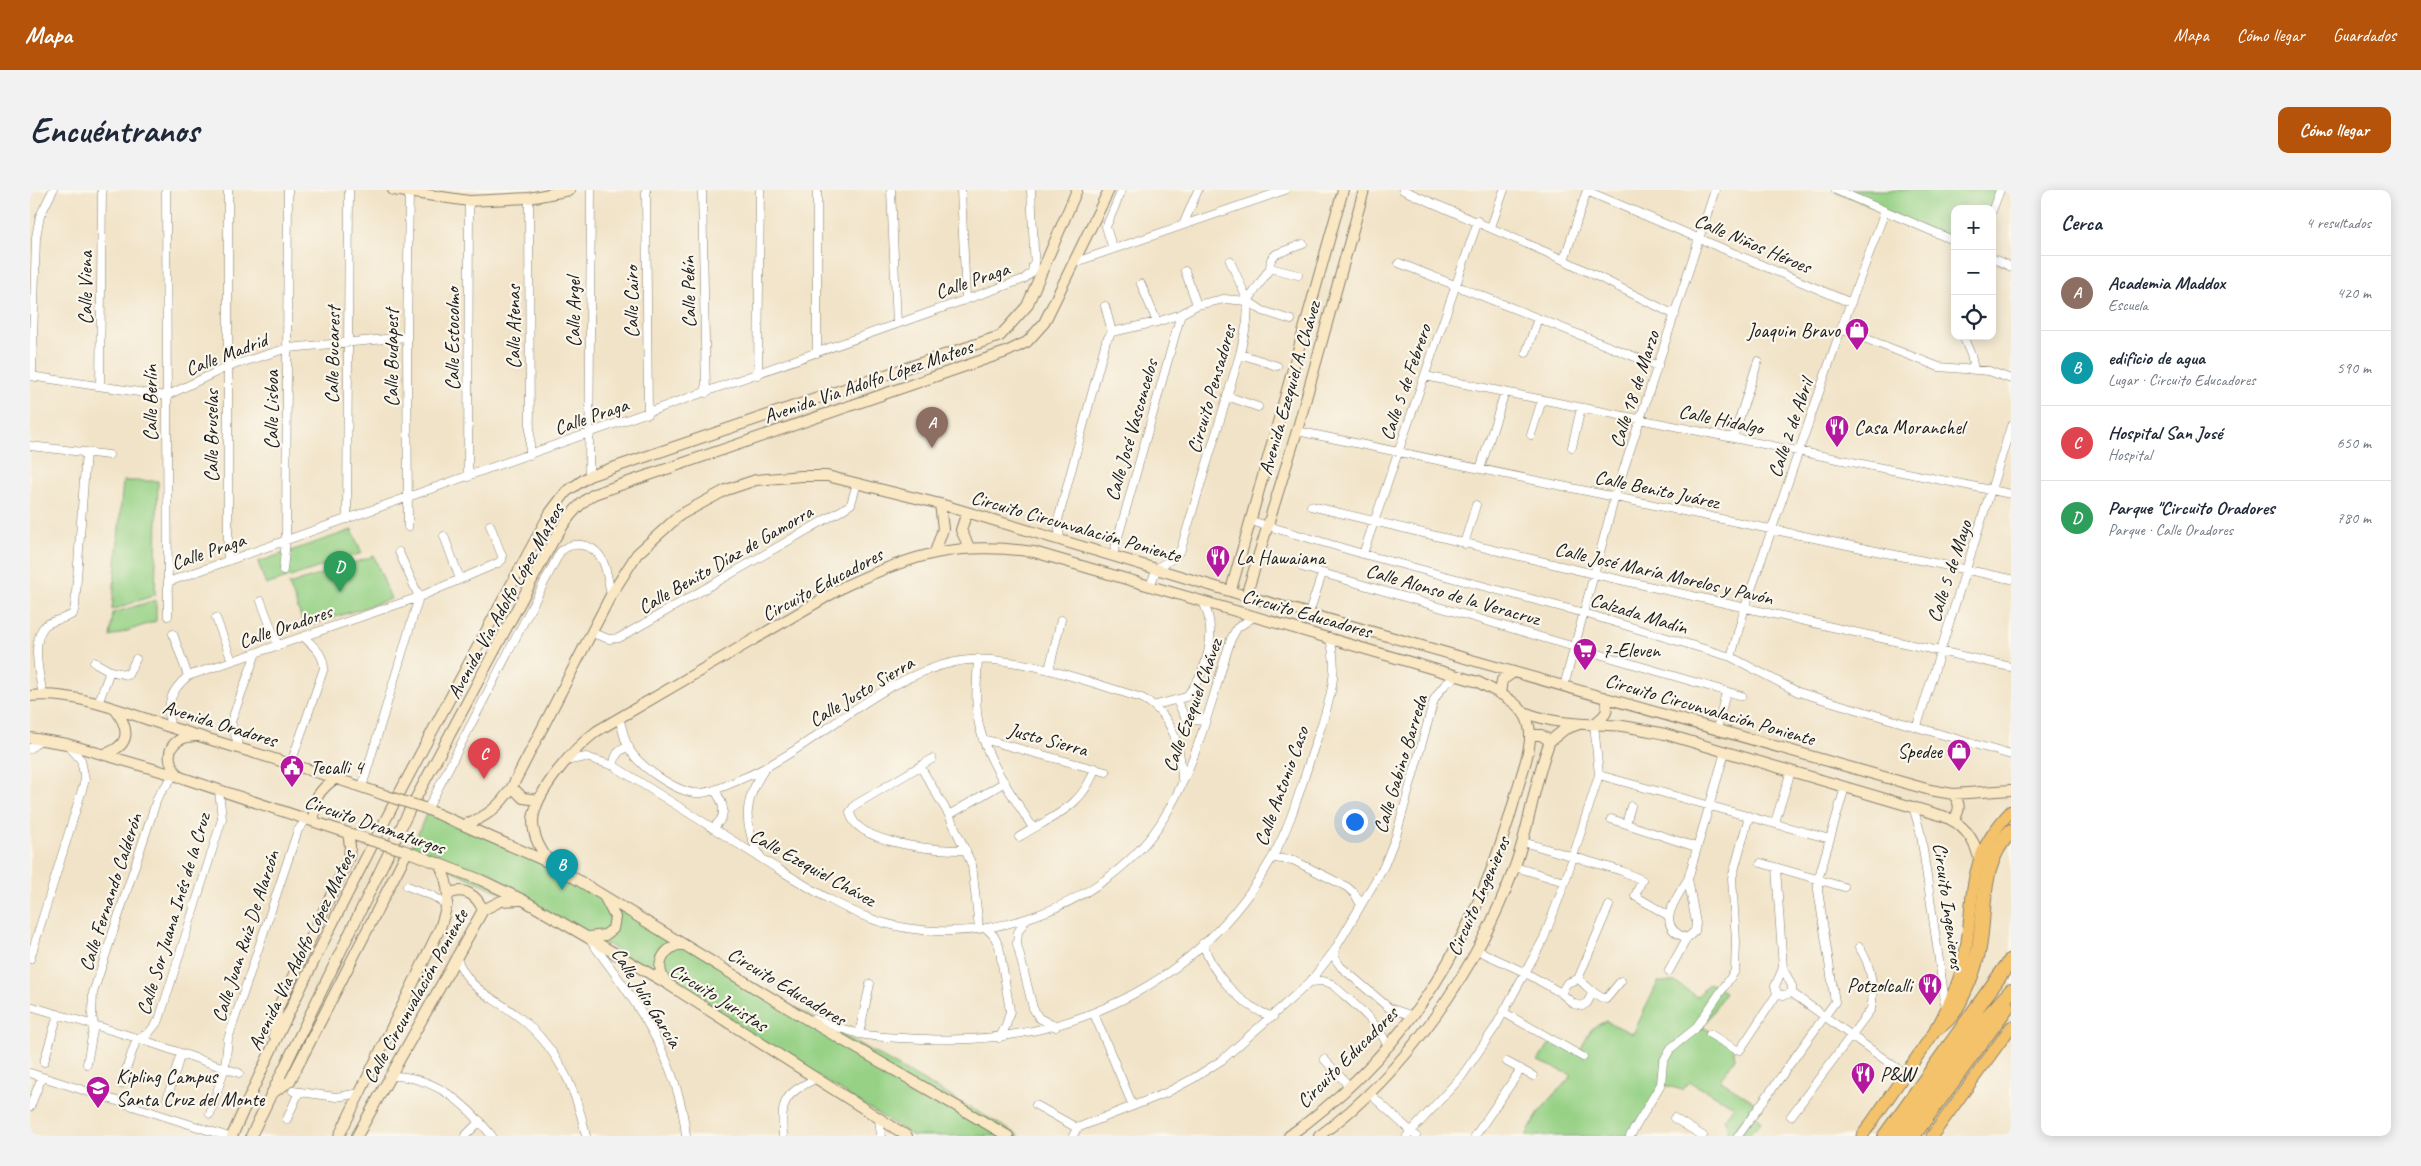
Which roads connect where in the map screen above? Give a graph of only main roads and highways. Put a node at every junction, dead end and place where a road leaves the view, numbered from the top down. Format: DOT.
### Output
graph roads {
  1 [pos="393,190"];
  2 [pos="570,190"];
  3 [pos="1077,190"];
  4 [pos="1110,190"];
  5 [pos="1343,190"];
  6 [pos="1364,190"];
  7 [pos="409,192"];
  8 [pos="940,504"];
  9 [pos="967,512"];
  10 [pos="969,547"];
  11 [pos="935,552"];
  12 [pos="1231,590"];
  13 [pos="1246,596"];
  14 [pos="1514,672"];
  15 [pos="1500,694"];
  16 [pos="30,696"];
  17 [pos="1604,697"];
  18 [pos="115,709"];
  19 [pos="1522,710"];
  20 [pos="1579,724"];
  21 [pos="1594,724"];
  22 [pos="198,735"];
  23 [pos="1530,735"];
  24 [pos="33,740"];
  25 [pos="1550,741"];
  26 [pos="104,754"];
  27 [pos="177,776"];
  28 [pos="336,778"];
  29 [pos="512,787"];
  30 [pos="2011,790"];
  31 [pos="1954,794"];
  32 [pos="539,800"];
  33 [pos="426,809"];
  34 [pos="2011,811"];
  35 [pos="311,820"];
  36 [pos="1954,820"];
  37 [pos="464,825"];
  38 [pos="2011,831"];
  39 [pos="348,833"];
  40 [pos="405,851"];
  41 [pos="1979,858"];
  42 [pos="439,863"];
  43 [pos="550,863"];
  44 [pos="449,894"];
  45 [pos="602,894"];
  46 [pos="523,900"];
  47 [pos="483,910"];
  48 [pos="588,937"];
  49 [pos="681,944"];
  50 [pos="2011,960"];
  51 [pos="666,983"];
  52 [pos="2011,991"];
  53 [pos="2011,1003"];
  54 [pos="2011,1027"];
  55 [pos="1937,1028"];
  56 [pos="273,1044"];
  57 [pos="270,1095"];
  58 [pos="232,1136"];
  59 [pos="251,1136"];
  60 [pos="339,1136"];
  61 [pos="357,1136"];
  62 [pos="907,1136"];
  63 [pos="1008,1136"];
  64 [pos="1289,1136"];
  65 [pos="1319,1136"];
  66 [pos="1862,1136"];
  67 [pos="1885,1136"];
  68 [pos="1899,1136"];
  69 [pos="1913,1136"];
  70 [pos="1932,1136"];
  1 -- 7 [label="main road"];
  2 -- 7 [label="main road"];
  3 -- 56 [label="main road, Avenida Via Adolfo López Mateos"];
  4 -- 57 [label="main road, Avenida Via Adolfo López Mateos"];
  5 -- 12 [label="main road, Avenida Ezequiel A. Chávez"];
  6 -- 13 [label="main road, Avenida Ezequiel A. Chávez"];
  8 -- 9 [label="main road, Circuito Circunvalación Poniente"];
  8 -- 11 [label="main road"];
  8 -- 29 [label="main road, Circuito Circunvalación Poniente"];
  9 -- 10 [label="main road"];
  9 -- 12 [label="main road, Circuito Circunvalación Poniente"];
  10 -- 11 [label="main road, Circuito Educadores"];
  10 -- 15 [label="main road, Circuito Educadores"];
  11 -- 32 [label="main road, Circuito Educadores"];
  12 -- 13 [label="main road, Circuito Circunvalación Poniente"];
  13 -- 14 [label="main road, Circuito Circunvalación Poniente"];
  14 -- 15 [label="main road"];
  14 -- 17 [label="main road, Circuito Circunvalación Poniente"];
  15 -- 19 [label="main road, Circuito Educadores"];
  16 -- 18 [label="main road, Avenida Oradores"];
  17 -- 21 [label="main road"];
  17 -- 31 [label="main road, Circuito Circunvalación Poniente"];
  18 -- 22 [label="main road, Avenida Oradores"];
  18 -- 26 [label="main road"];
  19 -- 20 [label="main road, Circuito Ingenieros"];
  19 -- 23 [label="main road"];
  20 -- 21 [label="main road, Circuito Ingenieros"];
  20 -- 25 [label="main road, Circuito Ingenieros"];
  21 -- 36 [label="main road, Circuito Ingenieros"];
  22 -- 27 [label="main road"];
  22 -- 28 [label="main road, Avenida Oradores"];
  23 -- 25 [label="main road"];
  23 -- 64 [label="main road, Circuito Educadores"];
  24 -- 26 [label="main road, Circuito Dramaturgos"];
  25 -- 65 [label="main road, Circuito Ingenieros"];
  26 -- 27 [label="main road, Circuito Dramaturgos"];
  27 -- 35 [label="main road, Circuito Dramaturgos"];
  28 -- 33 [label="main road, Avenida Oradores, bridge"];
  28 -- 35 [label="main road"];
  29 -- 32 [label="main road"];
  29 -- 37 [label="main road, Circuito Circunvalación Poniente"];
  30 -- 31 [label="main road, Circuito Circunvalación Poniente"];
  31 -- 36 [label="main road"];
  32 -- 43 [label="main road, Circuito Educadores"];
  33 -- 37 [label="main road, Circuito Educadores"];
  34 -- 41 [label="main road"];
  35 -- 39 [label="main road, Circuito Dramaturgos"];
  36 -- 41 [label="main road, Circuito Ingenieros"];
  37 -- 43 [label="main road, Circuito Educadores"];
  38 -- 55 [label="highway"];
  39 -- 40 [label="main road, Circuito Dramaturgos, bridge"];
  39 -- 56 [label="main road"];
  40 -- 42 [label="main road, Circuito Dramaturgos"];
  40 -- 57 [label="main road"];
  41 -- 55 [label="main road"];
  42 -- 44 [label="main road, Calle Circunvalación Poniente"];
  42 -- 46 [label="main road, Circuito Dramaturgos"];
  43 -- 45 [label="main road, Circuito Educadores"];
  44 -- 47 [label="main road"];
  44 -- 60 [label="main road, Calle Circunvalación Poniente"];
  45 -- 48 [label="main road"];
  45 -- 49 [label="main road, Circuito Educadores"];
  46 -- 47 [label="main road, Calle Circunvalación Poniente"];
  46 -- 48 [label="main road, Circuito Juristas"];
  47 -- 61 [label="main road, Calle Circunvalación Poniente"];
  48 -- 51 [label="main road, Circuito Juristas"];
  49 -- 51 [label="main road"];
  49 -- 63 [label="main road, Circuito Educadores"];
  50 -- 67 [label="highway"];
  51 -- 62 [label="main road, Circuito Juristas"];
  52 -- 68 [label="highway"];
  53 -- 69 [label="highway"];
  54 -- 70 [label="main road"];
  55 -- 66 [label="main road"];
  56 -- 58 [label="main road, Avenida Via Adolfo López Mateos"];
  57 -- 59 [label="main road, Avenida Via Adolfo López Mateos"];
}
